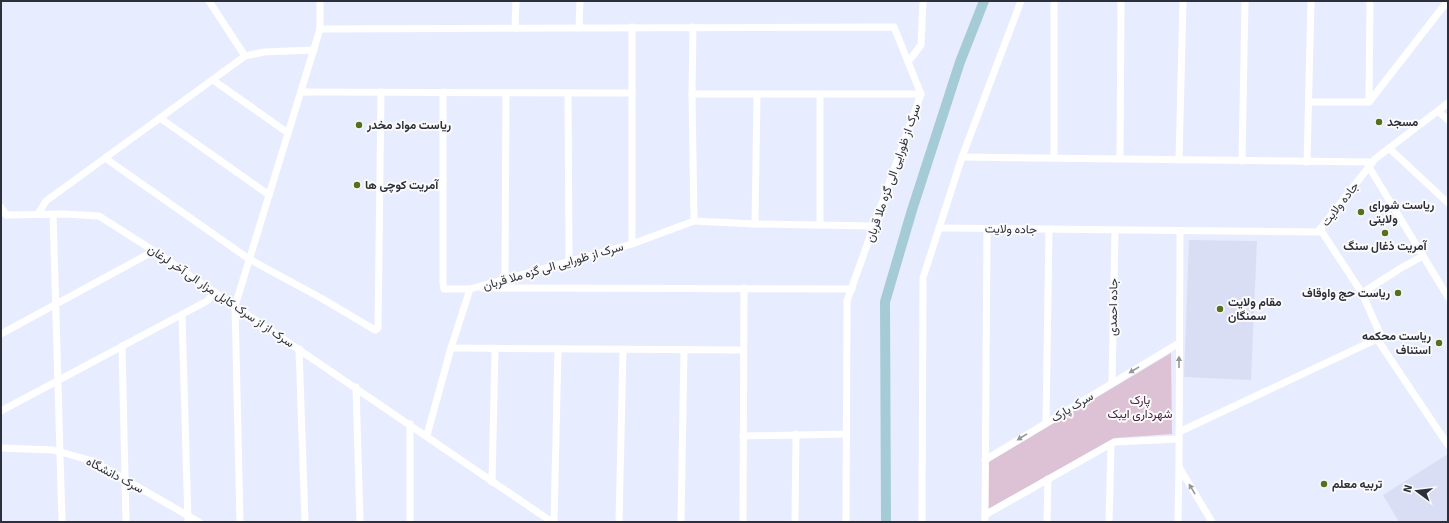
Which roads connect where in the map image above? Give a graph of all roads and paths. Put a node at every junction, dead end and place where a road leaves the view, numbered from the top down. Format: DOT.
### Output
graph roads {
  1 [pos="209,1"];
  2 [pos="320,1"];
  3 [pos="516,1"];
  4 [pos="580,1"];
  5 [pos="922,1"];
  6 [pos="1021,1"];
  7 [pos="1054,1"];
  8 [pos="1121,1"];
  9 [pos="1183,1"];
  10 [pos="1245,1"];
  11 [pos="1311,1"];
  12 [pos="1370,1"];
  13 [pos="1447,4"];
  14 [pos="693,26"];
  15 [pos="579,27"];
  16 [pos="632,27"];
  17 [pos="515,28"];
  18 [pos="320,29"];
  19 [pos="314,50"];
  20 [pos="245,56"];
  21 [pos="908,62"];
  22 [pos="213,80"];
  23 [pos="301,92"];
  24 [pos="381,92"];
  25 [pos="443,92"];
  26 [pos="506,93"];
  27 [pos="568,93"];
  28 [pos="632,93"];
  29 [pos="692,94"];
  30 [pos="820,94"];
  31 [pos="921,94"];
  32 [pos="757,95"];
  33 [pos="1309,102"];
  34 [pos="1369,102"];
  35 [pos="1448,103"];
  36 [pos="1438,111"];
  37 [pos="160,118"];
  38 [pos="1448,120"];
  39 [pos="288,133"];
  40 [pos="1389,148"];
  41 [pos="962,157"];
  42 [pos="106,158"];
  43 [pos="1054,158"];
  44 [pos="1120,159"];
  45 [pos="1179,160"];
  46 [pos="1242,161"];
  47 [pos="1307,162"];
  48 [pos="1370,165"];
  49 [pos="269,195"];
  50 [pos="1448,204"];
  51 [pos="1,207"];
  52 [pos="38,214"];
  53 [pos="53,214"];
  54 [pos="4,215"];
  55 [pos="694,221"];
  56 [pos="755,224"];
  57 [pos="820,225"];
  58 [pos="874,226"];
  59 [pos="939,228"];
  60 [pos="987,229"];
  61 [pos="1049,229"];
  62 [pos="1320,229"];
  63 [pos="1115,230"];
  64 [pos="1180,231"];
  65 [pos="632,244"];
  66 [pos="154,251"];
  67 [pos="1423,256"];
  68 [pos="249,259"];
  69 [pos="569,261"];
  70 [pos="505,279"];
  71 [pos="472,288"];
  72 [pos="744,288"];
  73 [pos="852,289"];
  74 [pos="215,292"];
  75 [pos="1362,293"];
  76 [pos="1448,297"];
  77 [pos="55,306"];
  78 [pos="235,306"];
  79 [pos="182,314"];
  80 [pos="1,334"];
  81 [pos="1377,339"];
  82 [pos="1179,343"];
  83 [pos="122,346"];
  84 [pos="451,348"];
  85 [pos="300,349"];
  86 [pos="495,349"];
  87 [pos="558,349"];
  88 [pos="623,350"];
  89 [pos="684,350"];
  90 [pos="744,350"];
  91 [pos="57,380"];
  92 [pos="1112,383"];
  93 [pos="356,388"];
  94 [pos="1,410"];
  95 [pos="1046,422"];
  96 [pos="410,424"];
  97 [pos="796,434"];
  98 [pos="846,434"];
  99 [pos="427,435"];
  100 [pos="1179,435"];
  101 [pos="743,436"];
  102 [pos="1111,444"];
  103 [pos="1448,445"];
  104 [pos="1,448"];
  105 [pos="60,451"];
  106 [pos="985,460"];
  107 [pos="1179,467"];
  108 [pos="125,479"];
  109 [pos="1048,479"];
  110 [pos="492,482"];
  111 [pos="985,518"];
  112 [pos="188,519"];
  113 [pos="62,522"];
  114 [pos="126,522"];
  115 [pos="199,522"];
  116 [pos="240,522"];
  117 [pos="305,522"];
  118 [pos="360,522"];
  119 [pos="410,522"];
  120 [pos="553,522"];
  121 [pos="619,522"];
  122 [pos="681,522"];
  123 [pos="743,522"];
  124 [pos="795,522"];
  125 [pos="846,522"];
  126 [pos="922,522"];
  127 [pos="1047,522"];
  128 [pos="1109,522"];
  129 [pos="1178,522"];
  130 [pos="1212,522"];
  1 -- 20 [label="street"];
  2 -- 18 [label="street"];
  3 -- 17 [label="street"];
  4 -- 15 [label="street"];
  5 -- 21 [label="street"];
  6 -- 41 [label="street"];
  7 -- 43 [label="street"];
  8 -- 44 [label="street"];
  9 -- 45 [label="street"];
  10 -- 46 [label="street"];
  11 -- 33 [label="street"];
  12 -- 34 [label="street"];
  13 -- 34 [label="street"];
  14 -- 16 [label="street, سرک از ظورایی الی گزه ملا قربان"];
  14 -- 21 [label="street, سرک از ظورایی الی گزه ملا قربان"];
  14 -- 29 [label="street"];
  15 -- 16 [label="street, سرک از ظورایی الی گزه ملا قربان"];
  15 -- 17 [label="street, سرک از ظورایی الی گزه ملا قربان"];
  16 -- 28 [label="street"];
  17 -- 18 [label="street, سرک از ظورایی الی گزه ملا قربان"];
  18 -- 19 [label="street"];
  19 -- 20 [label="street"];
  19 -- 23 [label="street"];
  20 -- 22 [label="street"];
  21 -- 31 [label="street, سرک از ظورایی الی گزه ملا قربان"];
  22 -- 37 [label="street"];
  22 -- 39 [label="street"];
  23 -- 24 [label="street"];
  23 -- 39 [label="street"];
  24 -- 25 [label="street"];
  24 -- 68 [label="street"];
  25 -- 26 [label="street"];
  25 -- 71 [label="street"];
  26 -- 27 [label="street"];
  26 -- 70 [label="street"];
  27 -- 28 [label="street"];
  27 -- 69 [label="street"];
  28 -- 65 [label="street"];
  29 -- 32 [label="street"];
  29 -- 55 [label="street"];
  30 -- 31 [label="street"];
  30 -- 32 [label="street"];
  30 -- 57 [label="street"];
  31 -- 58 [label="street, سرک از ظورایی الی گزه ملا قربان"];
  32 -- 56 [label="street"];
  33 -- 34 [label="street"];
  33 -- 47 [label="street"];
  35 -- 36 [label="street, جاده ولایت"];
  36 -- 38 [label="street"];
  36 -- 40 [label="street, جاده ولایت"];
  37 -- 42 [label="street"];
  37 -- 49 [label="street"];
  39 -- 49 [label="street"];
  40 -- 48 [label="street, جاده ولایت"];
  40 -- 50 [label="street"];
  41 -- 43 [label="street"];
  41 -- 59 [label="street"];
  42 -- 52 [label="street"];
  42 -- 68 [label="street"];
  43 -- 44 [label="street"];
  44 -- 45 [label="street"];
  45 -- 46 [label="street"];
  46 -- 47 [label="street"];
  47 -- 48 [label="street"];
  48 -- 62 [label="street, جاده ولایت"];
  48 -- 67 [label="street"];
  49 -- 68 [label="street"];
  51 -- 54 [label="street, سرک از از سرک کابل مزار الی آخر لرغان"];
  52 -- 53 [label="street, سرک از از سرک کابل مزار الی آخر لرغان"];
  52 -- 54 [label="street, سرک از از سرک کابل مزار الی آخر لرغان"];
  53 -- 66 [label="street, سرک از از سرک کابل مزار الی آخر لرغان"];
  53 -- 77 [label="street"];
  55 -- 56 [label="street"];
  55 -- 65 [label="street, سرک از ظورایی الی گزه ملا قربان"];
  56 -- 57 [label="street"];
  57 -- 58 [label="street"];
  58 -- 73 [label="street, سرک از ظورایی الی گزه ملا قربان"];
  59 -- 60 [label="street, جاده ولایت"];
  59 -- 126 [label="street"];
  60 -- 61 [label="street, جاده ولایت"];
  60 -- 106 [label="street"];
  61 -- 63 [label="street, جاده ولایت"];
  61 -- 95 [label="street"];
  62 -- 64 [label="street, جاده ولایت"];
  62 -- 75 [label="street"];
  63 -- 64 [label="street, جاده ولایت"];
  63 -- 92 [label="street, جاده احمدی"];
  64 -- 82 [label="street"];
  65 -- 69 [label="street, سرک از ظورایی الی گزه ملا قربان"];
  66 -- 74 [label="street, سرک از از سرک کابل مزار الی آخر لرغان"];
  66 -- 77 [label="street"];
  67 -- 75 [label="street"];
  67 -- 76 [label="street"];
  68 -- 78 [label="street"];
  69 -- 70 [label="street, سرک از ظورایی الی گزه ملا قربان"];
  70 -- 71 [label="street, سرک از ظورایی الی گزه ملا قربان"];
  71 -- 72 [label="street"];
  71 -- 84 [label="street, سرک از ظورایی الی گزه ملا قربان"];
  72 -- 73 [label="street"];
  72 -- 90 [label="street"];
  73 -- 98 [label="street, سرک از ظورایی الی گزه ملا قربان"];
  74 -- 78 [label="street, سرک از از سرک کابل مزار الی آخر لرغان"];
  74 -- 79 [label="street"];
  75 -- 81 [label="street"];
  77 -- 80 [label="street"];
  77 -- 91 [label="street"];
  78 -- 85 [label="street, سرک از از سرک کابل مزار الی آخر لرغان"];
  78 -- 116 [label="street"];
  79 -- 83 [label="street"];
  79 -- 112 [label="street"];
  81 -- 100 [label="street"];
  81 -- 103 [label="street"];
  82 -- 92 [label="street, سرک پارک, one-way"];
  100 -- 82 [label="street, one-way"];
  83 -- 91 [label="street"];
  83 -- 108 [label="street"];
  84 -- 86 [label="street"];
  84 -- 99 [label="street, سرک از ظورایی الی گزه ملا قربان"];
  85 -- 93 [label="street, سرک از از سرک کابل مزار الی آخر لرغان"];
  85 -- 117 [label="street"];
  86 -- 87 [label="street"];
  86 -- 110 [label="street"];
  87 -- 88 [label="street"];
  87 -- 120 [label="street"];
  88 -- 89 [label="street"];
  88 -- 121 [label="street"];
  89 -- 90 [label="street"];
  89 -- 122 [label="street"];
  90 -- 101 [label="street"];
  91 -- 94 [label="street"];
  91 -- 105 [label="street"];
  92 -- 95 [label="street, سرک پارک"];
  93 -- 96 [label="street, سرک از از سرک کابل مزار الی آخر لرغان"];
  93 -- 118 [label="street"];
  95 -- 106 [label="street, سرک پارک, one-way"];
  96 -- 99 [label="street, سرک از از سرک کابل مزار الی آخر لرغان"];
  96 -- 119 [label="street"];
  97 -- 98 [label="street"];
  97 -- 101 [label="street"];
  97 -- 124 [label="street"];
  98 -- 125 [label="street, سرک از ظورایی الی گزه ملا قربان"];
  99 -- 110 [label="street"];
  100 -- 102 [label="street"];
  100 -- 107 [label="street"];
  101 -- 123 [label="street"];
  102 -- 109 [label="street"];
  102 -- 128 [label="street"];
  104 -- 105 [label="street, سرک دانشگاه"];
  105 -- 108 [label="street, سرک دانشگاه"];
  105 -- 113 [label="street"];
  106 -- 111 [label="street"];
  107 -- 129 [label="street"];
  130 -- 107 [label="street, one-way"];
  108 -- 112 [label="street, سرک دانشگاه"];
  108 -- 114 [label="street"];
  109 -- 111 [label="street"];
  109 -- 127 [label="street"];
  110 -- 120 [label="street"];
  112 -- 115 [label="street, سرک دانشگاه"];
}
